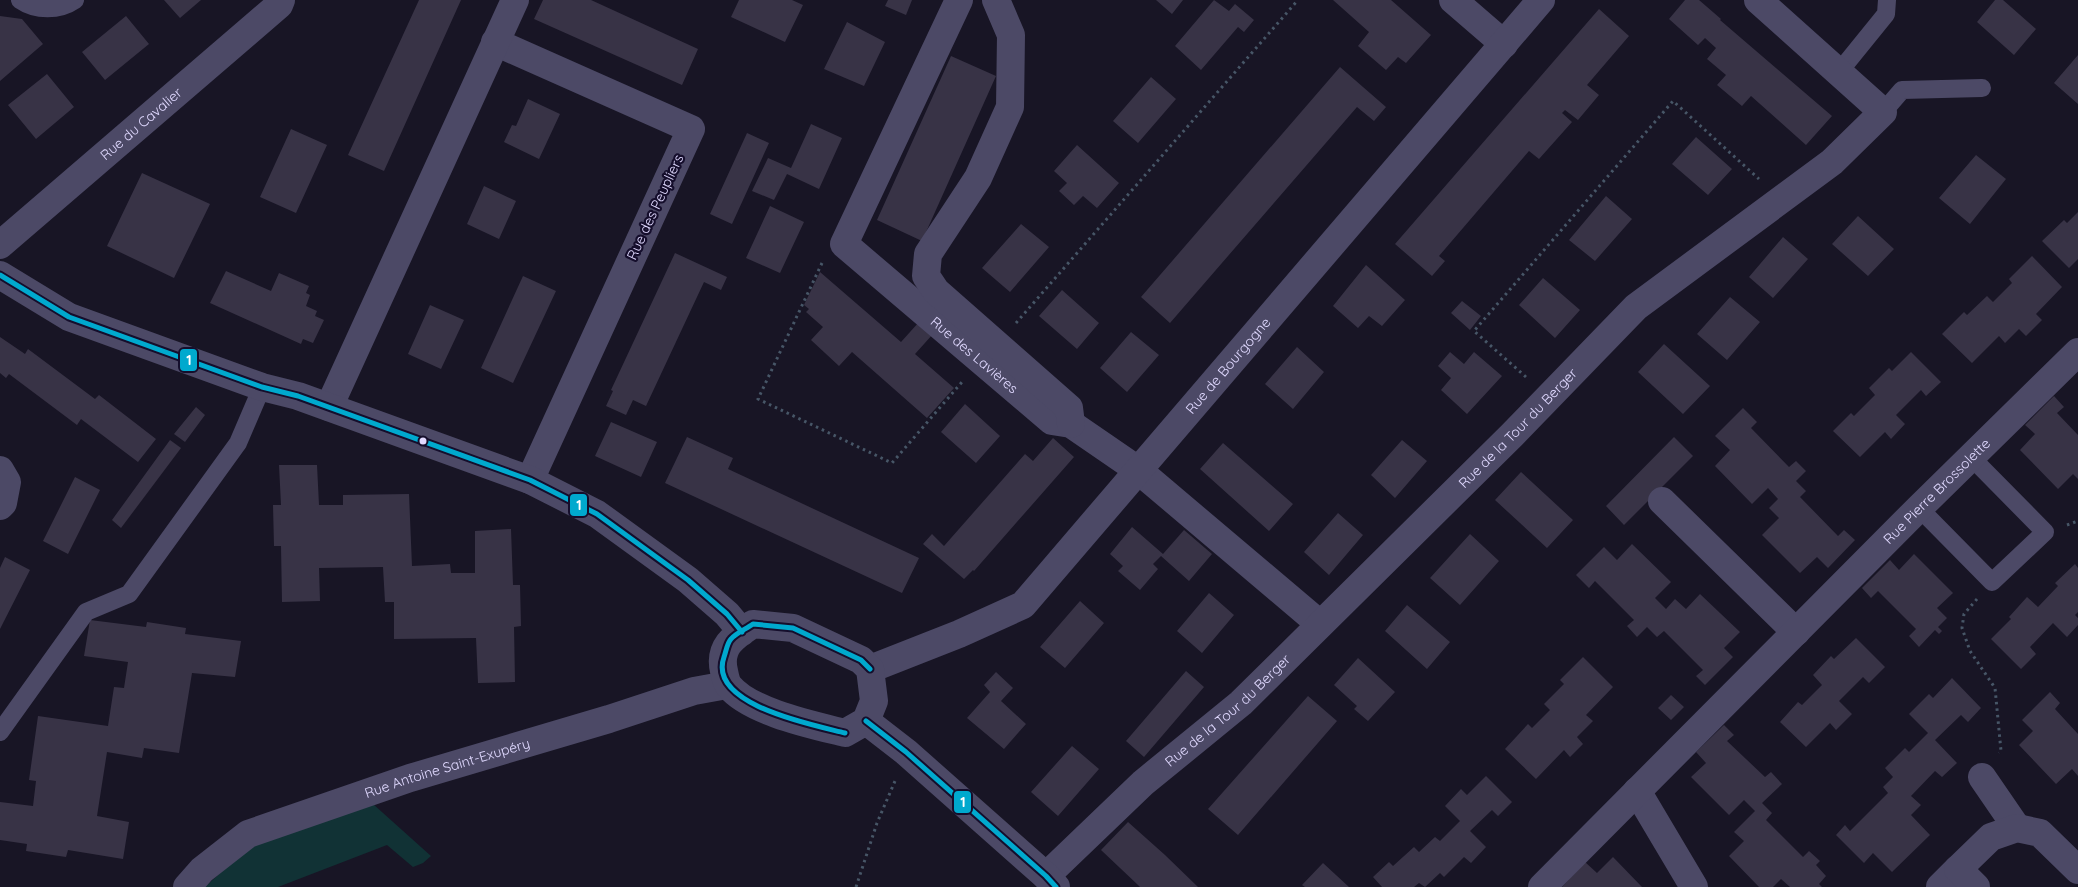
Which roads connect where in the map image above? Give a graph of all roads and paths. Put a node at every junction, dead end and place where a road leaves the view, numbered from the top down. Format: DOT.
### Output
graph roads {
  1 [pos="20,0"];
  2 [pos="75,0"];
  3 [pos="282,0"];
  4 [pos="514,0"];
  5 [pos="959,0"];
  6 [pos="996,0"];
  7 [pos="1298,0"];
  8 [pos="1452,0"];
  9 [pos="1542,0"];
  10 [pos="1758,0"];
  11 [pos="1887,0"];
  12 [pos="495,42"];
  13 [pos="1504,44"];
  14 [pos="1839,72"];
  15 [pos="1982,88"];
  16 [pos="1883,112"];
  17 [pos="1782,199"];
  18 [pos="844,244"];
  19 [pos="0,246"];
  20 [pos="0,275"];
  21 [pos="989,352"];
  22 [pos="2078,352"];
  23 [pos="262,387"];
  24 [pos="1547,396"];
  25 [pos="329,407"];
  26 [pos="1971,457"];
  27 [pos="0,470"];
  28 [pos="1138,470"];
  29 [pos="530,480"];
  30 [pos="1662,501"];
  31 [pos="0,506"];
  32 [pos="1919,508"];
  33 [pos="1992,582"];
  34 [pos="1320,624"];
  35 [pos="742,632"];
  36 [pos="1796,632"];
  37 [pos="870,669"];
  38 [pos="728,685"];
  39 [pos="866,721"];
  40 [pos="0,732"];
  41 [pos="906,752"];
  42 [pos="1982,777"];
  43 [pos="1637,792"];
  44 [pos="2018,828"];
  45 [pos="2078,870"];
  46 [pos="1051,881"];
  47 [pos="1958,881"];
  48 [pos="187,887"];
  49 [pos="856,887"];
  50 [pos="1542,887"];
  51 [pos="1694,887"];
  1 -- 2 [label="lane"];
  3 -- 19 [label="street, Rue du Cavalier"];
  4 -- 12 [label="street"];
  5 -- 18 [label="street"];
  6 -- 21 [label="street"];
  7 -- 21 [label="path"];
  8 -- 13 [label="street"];
  9 -- 13 [label="street, Rue de Bourgogne"];
  10 -- 14 [label="street"];
  11 -- 14 [label="lane"];
  12 -- 25 [label="street"];
  12 -- 29 [label="street, Rue des Peupliers"];
  13 -- 28 [label="street, Rue de Bourgogne"];
  14 -- 16 [label="street"];
  15 -- 16 [label="lane"];
  16 -- 17 [label="street, Rue de la Tour du Berger"];
  17 -- 24 [label="street, Rue de la Tour du Berger"];
  17 -- 24 [label="path"];
  18 -- 21 [label="street, Rue des Lavières"];
  18 -- 21 [label="path"];
  20 -- 23 [label="street"];
  21 -- 28 [label="street, Rue des Lavières"];
  22 -- 26 [label="street, Rue Pierre Brossolette"];
  23 -- 25 [label="street"];
  23 -- 40 [label="lane"];
  24 -- 34 [label="street, Rue de la Tour du Berger"];
  25 -- 29 [label="street"];
  26 -- 32 [label="street, Rue Pierre Brossolette"];
  26 -- 33 [label="lane"];
  27 -- 31 [label="street"];
  28 -- 34 [label="street, Rue des Lavières"];
  28 -- 37 [label="street, Rue de Bourgogne"];
  29 -- 35 [label="street"];
  30 -- 36 [label="street"];
  32 -- 33 [label="lane"];
  32 -- 36 [label="street, Rue Pierre Brossolette"];
  33 -- 42 [label="path"];
  34 -- 46 [label="street, Rue de la Tour du Berger"];
  35 -- 37 [label="street"];
  35 -- 38 [label="street"];
  36 -- 43 [label="street, Rue Pierre Brossolette"];
  37 -- 39 [label="street"];
  38 -- 39 [label="street"];
  38 -- 48 [label="street, Rue Antoine Saint-Exupéry"];
  39 -- 41 [label="street"];
  41 -- 46 [label="street"];
  41 -- 49 [label="path"];
  42 -- 44 [label="street"];
  43 -- 50 [label="street, Rue Pierre Brossolette"];
  43 -- 51 [label="street"];
  44 -- 45 [label="street"];
  44 -- 47 [label="street"];
}
